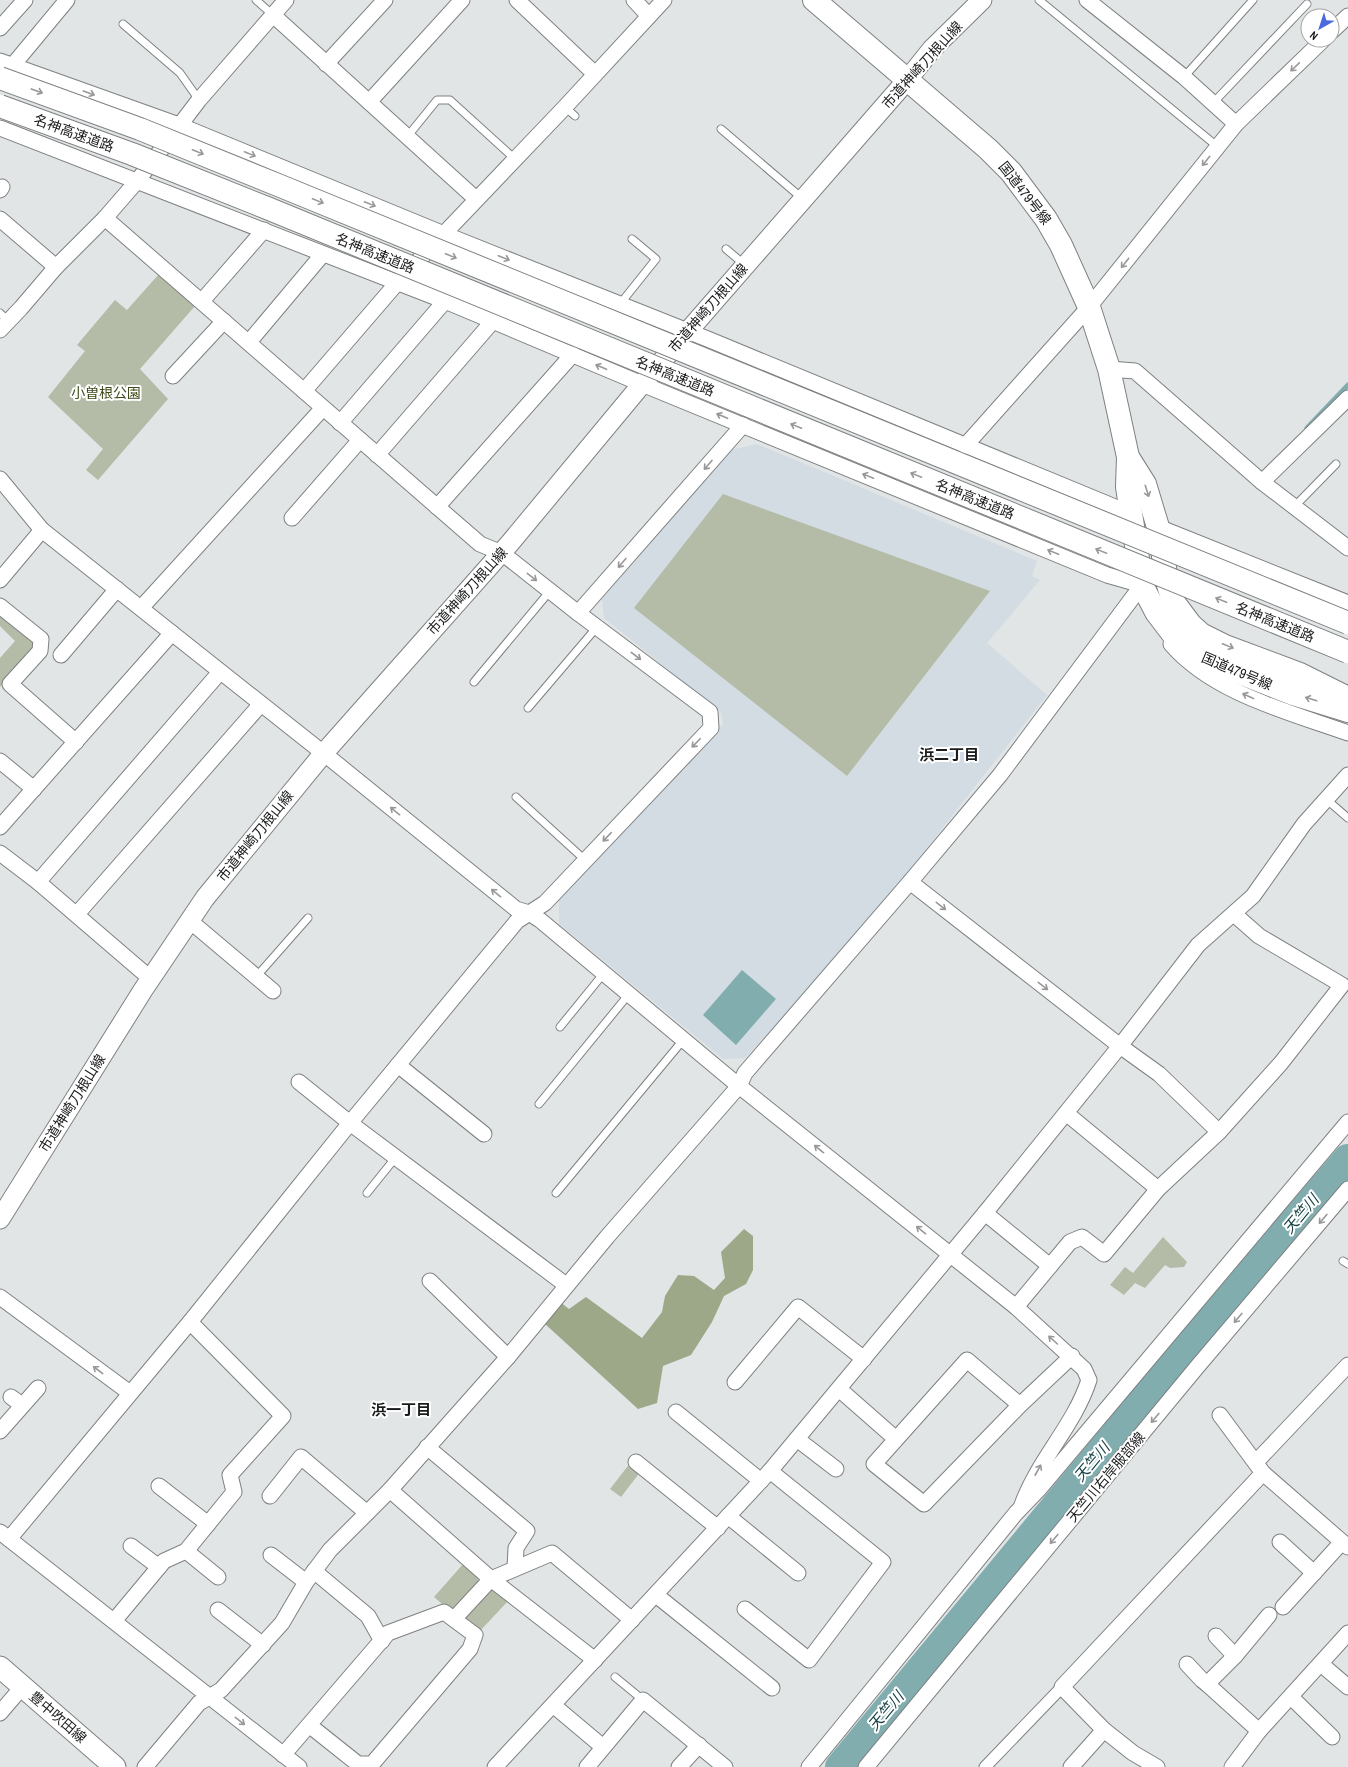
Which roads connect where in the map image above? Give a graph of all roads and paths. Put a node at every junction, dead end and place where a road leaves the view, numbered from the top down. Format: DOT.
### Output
graph roads {
  1 [pos="25,0"];
  2 [pos="67,0"];
  3 [pos="256,0"];
  4 [pos="286,0"];
  5 [pos="385,0"];
  6 [pos="462,0"];
  7 [pos="517,0"];
  8 [pos="634,0"];
  9 [pos="664,0"];
  10 [pos="814,0"];
  11 [pos="982,0"];
  12 [pos="1039,0"];
  13 [pos="1087,0"];
  14 [pos="1253,0"];
  15 [pos="1307,4"];
  16 [pos="273,15"];
  17 [pos="649,16"];
  18 [pos="1348,16"];
  19 [pos="123,24"];
  20 [pos="1340,24"];
  21 [pos="0,28"];
  22 [pos="1315,48"];
  23 [pos="326,64"];
  24 [pos="4,68"];
  25 [pos="595,74"];
  26 [pos="1184,77"];
  27 [pos="908,79"];
  28 [pos="199,100"];
  29 [pos="369,102"];
  30 [pos="1214,102"];
  31 [pos="0,106"];
  32 [pos="1236,124"];
  33 [pos="179,125"];
  34 [pos="0,128"];
  35 [pos="721,129"];
  36 [pos="407,137"];
  37 [pos="1218,147"];
  38 [pos="515,159"];
  39 [pos="138,180"];
  40 [pos="803,199"];
  41 [pos="476,200"];
  42 [pos="105,218"];
  43 [pos="0,219"];
  44 [pos="264,230"];
  45 [pos="444,234"];
  46 [pos="632,239"];
  47 [pos="726,249"];
  48 [pos="323,254"];
  49 [pos="746,266"];
  50 [pos="56,267"];
  51 [pos="397,283"];
  52 [pos="202,301"];
  53 [pos="445,301"];
  54 [pos="620,304"];
  55 [pos="1089,307"];
  56 [pos="3,321"];
  57 [pos="224,321"];
  58 [pos="493,321"];
  59 [pos="689,331"];
  60 [pos="249,342"];
  61 [pos="573,354"];
  62 [pos="1109,369"];
  63 [pos="173,376"];
  64 [pos="642,384"];
  65 [pos="304,391"];
  66 [pos="1348,398"];
  67 [pos="323,408"];
  68 [pos="340,423"];
  69 [pos="742,425"];
  70 [pos="360,440"];
  71 [pos="965,446"];
  72 [pos="377,455"];
  73 [pos="1128,457"];
  74 [pos="1336,464"];
  75 [pos="0,478"];
  76 [pos="1262,482"];
  77 [pos="437,507"];
  78 [pos="1294,507"];
  79 [pos="1132,514"];
  80 [pos="292,518"];
  81 [pos="1158,527"];
  82 [pos="42,530"];
  83 [pos="1348,548"];
  84 [pos="502,553"];
  85 [pos="0,580"];
  86 [pos="1142,585"];
  87 [pos="116,589"];
  88 [pos="550,591"];
  89 [pos="1348,603"];
  90 [pos="0,606"];
  91 [pos="141,608"];
  92 [pos="578,613"];
  93 [pos="1348,623"];
  94 [pos="597,627"];
  95 [pos="172,633"];
  96 [pos="1348,652"];
  97 [pos="62,655"];
  98 [pos="220,672"];
  99 [pos="474,682"];
  100 [pos="1348,698"];
  101 [pos="260,704"];
  102 [pos="528,708"];
  103 [pos="1348,711"];
  104 [pos="1348,732"];
  105 [pos="76,742"];
  106 [pos="323,754"];
  107 [pos="0,761"];
  108 [pos="1348,775"];
  109 [pos="34,789"];
  110 [pos="516,797"];
  111 [pos="1326,799"];
  112 [pos="1348,818"];
  113 [pos="0,828"];
  114 [pos="0,853"];
  115 [pos="585,860"];
  116 [pos="38,882"];
  117 [pos="910,882"];
  118 [pos="529,913"];
  119 [pos="77,914"];
  120 [pos="1234,914"];
  121 [pos="308,918"];
  122 [pos="190,921"];
  123 [pos="604,973"];
  124 [pos="256,977"];
  125 [pos="151,979"];
  126 [pos="273,991"];
  127 [pos="629,994"];
  128 [pos="560,1026"];
  129 [pos="684,1039"];
  130 [pos="1120,1046"];
  131 [pos="398,1065"];
  132 [pos="299,1082"];
  133 [pos="739,1086"];
  134 [pos="539,1104"];
  135 [pos="1066,1113"];
  136 [pos="1348,1122"];
  137 [pos="350,1123"];
  138 [pos="1219,1132"];
  139 [pos="484,1134"];
  140 [pos="396,1157"];
  141 [pos="1158,1189"];
  142 [pos="1348,1189"];
  143 [pos="367,1193"];
  144 [pos="556,1193"];
  145 [pos="985,1213"];
  146 [pos="0,1219"];
  147 [pos="951,1254"];
  148 [pos="1050,1266"];
  149 [pos="430,1281"];
  150 [pos="566,1285"];
  151 [pos="0,1297"];
  152 [pos="1016,1307"];
  153 [pos="190,1322"];
  154 [pos="1072,1356"];
  155 [pos="508,1357"];
  156 [pos="864,1359"];
  157 [pos="1348,1365"];
  158 [pos="735,1382"];
  159 [pos="38,1388"];
  160 [pos="839,1389"];
  161 [pos="130,1393"];
  162 [pos="1020,1405"];
  163 [pos="676,1412"];
  164 [pos="1220,1415"];
  165 [pos="0,1431"];
  166 [pos="797,1439"];
  167 [pos="896,1439"];
  168 [pos="428,1447"];
  169 [pos="636,1462"];
  170 [pos="1259,1468"];
  171 [pos="836,1469"];
  172 [pos="765,1476"];
  173 [pos="159,1486"];
  174 [pos="390,1490"];
  175 [pos="270,1496"];
  176 [pos="1022,1505"];
  177 [pos="366,1513"];
  178 [pos="728,1516"];
  179 [pos="208,1524"];
  180 [pos="718,1528"];
  181 [pos="5,1536"];
  182 [pos="1280,1542"];
  183 [pos="1345,1545"];
  184 [pos="131,1546"];
  185 [pos="186,1551"];
  186 [pos="270,1555"];
  187 [pos="159,1568"];
  188 [pos="515,1568"];
  189 [pos="798,1573"];
  190 [pos="1314,1573"];
  191 [pos="310,1576"];
  192 [pos="218,1577"];
  193 [pos="491,1579"];
  194 [pos="656,1594"];
  195 [pos="1284,1607"];
  196 [pos="745,1609"];
  197 [pos="218,1610"];
  198 [pos="1269,1615"];
  199 [pos="454,1619"];
  200 [pos="632,1620"];
  201 [pos="114,1621"];
  202 [pos="1348,1633"];
  203 [pos="1216,1636"];
  204 [pos="382,1641"];
  205 [pos="262,1645"];
  206 [pos="1235,1656"];
  207 [pos="595,1660"];
  208 [pos="1188,1664"];
  209 [pos="1321,1664"];
  210 [pos="0,1667"];
  211 [pos="615,1677"];
  212 [pos="1207,1684"];
  213 [pos="23,1686"];
  214 [pos="1062,1687"];
  215 [pos="1348,1687"];
  216 [pos="772,1688"];
  217 [pos="210,1697"];
  218 [pos="1291,1697"];
  219 [pos="642,1700"];
  220 [pos="553,1705"];
  221 [pos="0,1713"];
  222 [pos="309,1725"];
  223 [pos="1104,1730"];
  224 [pos="1259,1731"];
  225 [pos="1332,1737"];
  226 [pos="700,1745"];
  227 [pos="603,1747"];
  228 [pos="283,1755"];
  229 [pos="115,1767"];
  230 [pos="145,1767"];
  231 [pos="299,1767"];
  232 [pos="495,1767"];
  233 [pos="587,1767"];
  234 [pos="679,1767"];
  235 [pos="725,1767"];
  236 [pos="808,1767"];
  237 [pos="866,1767"];
  238 [pos="985,1767"];
  239 [pos="1071,1767"];
  240 [pos="1157,1767"];
  241 [pos="1232,1767"];
  1 -- 21 [label="street"];
  2 -- 24 [label="street"];
  3 -- 16 [label="lane"];
  4 -- 16 [label="street"];
  5 -- 23 [label="street"];
  6 -- 29 [label="street"];
  7 -- 25 [label="street"];
  8 -- 17 [label="street"];
  9 -- 17 [label="street"];
  10 -- 27 [label="highway, 国道479号線"];
  11 -- 27 [label="street, 市道神崎刀根山線"];
  12 -- 37 [label="lane"];
  13 -- 26 [label="street"];
  14 -- 26 [label="lane"];
  15 -- 30 [label="lane"];
  16 -- 23 [label="street"];
  16 -- 28 [label="street"];
  17 -- 25 [label="street"];
  18 -- 20 [label="street"];
  19 -- 28 [label="lane"];
  22 -- 32 [label="street, one-way"];
  23 -- 29 [label="street"];
  24 -- 33 [label="street, one-way"];
  24 -- 93 [label="highway, 名神高速道路, one-way, bridge"];
  25 -- 38 [label="street"];
  26 -- 30 [label="street"];
  27 -- 40 [label="street, 市道神崎刀根山線"];
  27 -- 55 [label="highway, 国道479号線"];
  28 -- 33 [label="street"];
  29 -- 36 [label="street"];
  30 -- 32 [label="street"];
  96 -- 31 [label="highway, 名神高速道路, one-way, bridge"];
  32 -- 37 [label="street"];
  33 -- 39 [label="street"];
  33 -- 45 [label="street, one-way"];
  34 -- 39 [label="street"];
  35 -- 40 [label="lane"];
  36 -- 38 [label="lane"];
  36 -- 41 [label="street"];
  37 -- 55 [label="street, one-way"];
  38 -- 41 [label="street"];
  39 -- 42 [label="street"];
  39 -- 44 [label="street"];
  40 -- 49 [label="street, 市道神崎刀根山線"];
  41 -- 45 [label="street"];
  42 -- 50 [label="street"];
  42 -- 52 [label="street"];
  43 -- 50 [label="street"];
  44 -- 48 [label="street"];
  44 -- 52 [label="street"];
  45 -- 51 [label="street"];
  45 -- 54 [label="street, one-way"];
  46 -- 54 [label="lane"];
  47 -- 49 [label="lane"];
  48 -- 51 [label="street"];
  48 -- 60 [label="street"];
  49 -- 59 [label="street, 市道神崎刀根山線"];
  50 -- 56 [label="street"];
  51 -- 53 [label="street"];
  51 -- 65 [label="street"];
  52 -- 57 [label="street"];
  53 -- 58 [label="street"];
  53 -- 68 [label="street"];
  54 -- 59 [label="street"];
  55 -- 62 [label="highway, 国道479号線"];
  55 -- 71 [label="street"];
  57 -- 60 [label="street"];
  57 -- 63 [label="street"];
  58 -- 61 [label="street"];
  58 -- 72 [label="street"];
  59 -- 64 [label="street, 市道神崎刀根山線"];
  59 -- 71 [label="street"];
  60 -- 65 [label="street"];
  64 -- 61 [label="street, one-way"];
  61 -- 77 [label="street"];
  62 -- 73 [label="highway, 国道479号線"];
  62 -- 76 [label="street"];
  69 -- 64 [label="street, one-way"];
  64 -- 84 [label="street, 市道神崎刀根山線"];
  65 -- 67 [label="street"];
  66 -- 76 [label="street"];
  67 -- 68 [label="street"];
  67 -- 91 [label="street"];
  68 -- 70 [label="street"];
  86 -- 69 [label="street, one-way"];
  69 -- 92 [label="street, one-way"];
  70 -- 72 [label="street"];
  70 -- 80 [label="street"];
  71 -- 79 [label="street"];
  72 -- 77 [label="street"];
  73 -- 79 [label="highway, 国道479号線"];
  73 -- 81 [label="highway, 国道479号線, one-way"];
  74 -- 78 [label="lane"];
  75 -- 82 [label="street"];
  76 -- 78 [label="street"];
  77 -- 84 [label="street"];
  78 -- 83 [label="street"];
  79 -- 86 [label="highway, 国道479号線"];
  81 -- 89 [label="street"];
  81 -- 100 [label="highway, 国道479号線, one-way"];
  82 -- 85 [label="street"];
  82 -- 87 [label="street"];
  84 -- 88 [label="street, one-way"];
  84 -- 106 [label="street, 市道神崎刀根山線"];
  103 -- 86 [label="highway, 国道479号線, one-way"];
  104 -- 86 [label="street, one-way"];
  86 -- 117 [label="street"];
  87 -- 91 [label="street"];
  87 -- 97 [label="street"];
  88 -- 92 [label="street"];
  88 -- 99 [label="lane"];
  90 -- 105 [label="street"];
  91 -- 95 [label="street"];
  92 -- 94 [label="street"];
  94 -- 102 [label="lane"];
  94 -- 115 [label="street, one-way"];
  95 -- 98 [label="street"];
  95 -- 105 [label="street"];
  98 -- 101 [label="street"];
  98 -- 116 [label="street"];
  101 -- 106 [label="street"];
  101 -- 119 [label="street"];
  105 -- 109 [label="street"];
  118 -- 106 [label="street, one-way"];
  106 -- 122 [label="street, 市道神崎刀根山線"];
  107 -- 109 [label="street"];
  108 -- 111 [label="street"];
  109 -- 113 [label="street"];
  110 -- 115 [label="lane"];
  111 -- 112 [label="lane"];
  111 -- 120 [label="street"];
  114 -- 116 [label="street"];
  115 -- 118 [label="street"];
  116 -- 119 [label="street"];
  117 -- 130 [label="street, one-way"];
  117 -- 133 [label="street"];
  118 -- 123 [label="street"];
  118 -- 131 [label="street"];
  119 -- 125 [label="street"];
  120 -- 130 [label="street"];
  120 -- 138 [label="street"];
  121 -- 124 [label="lane"];
  122 -- 124 [label="street"];
  122 -- 125 [label="street, 市道神崎刀根山線"];
  123 -- 127 [label="street"];
  123 -- 128 [label="lane"];
  124 -- 126 [label="street"];
  125 -- 146 [label="street, 市道神崎刀根山線"];
  127 -- 129 [label="street"];
  127 -- 134 [label="lane"];
  129 -- 133 [label="street"];
  129 -- 144 [label="lane"];
  130 -- 135 [label="street"];
  130 -- 138 [label="street"];
  131 -- 137 [label="street"];
  131 -- 139 [label="street"];
  132 -- 137 [label="street"];
  147 -- 133 [label="street, one-way"];
  133 -- 150 [label="street"];
  135 -- 141 [label="street"];
  135 -- 145 [label="street"];
  136 -- 176 [label="street"];
  137 -- 140 [label="street"];
  137 -- 153 [label="street"];
  138 -- 141 [label="street"];
  140 -- 143 [label="lane"];
  140 -- 150 [label="street"];
  141 -- 148 [label="street"];
  142 -- 237 [label="street, 天竺川右岸服部線, one-way"];
  145 -- 147 [label="street"];
  145 -- 148 [label="street"];
  147 -- 152 [label="street"];
  147 -- 156 [label="street"];
  148 -- 152 [label="street"];
  149 -- 155 [label="street"];
  150 -- 155 [label="street"];
  161 -- 151 [label="street, one-way"];
  154 -- 152 [label="street, one-way"];
  153 -- 161 [label="street"];
  153 -- 179 [label="street"];
  154 -- 162 [label="street"];
  176 -- 154 [label="street, one-way"];
  155 -- 168 [label="street"];
  156 -- 158 [label="street"];
  156 -- 160 [label="street"];
  157 -- 170 [label="street"];
  159 -- 165 [label="street"];
  160 -- 166 [label="street"];
  160 -- 167 [label="street"];
  161 -- 181 [label="street"];
  162 -- 167 [label="street"];
  162 -- 167 [label="street"];
  163 -- 172 [label="street"];
  164 -- 170 [label="street"];
  166 -- 171 [label="street"];
  166 -- 172 [label="street"];
  168 -- 174 [label="street"];
  168 -- 188 [label="street"];
  169 -- 180 [label="street"];
  170 -- 183 [label="street"];
  170 -- 214 [label="street"];
  172 -- 178 [label="street"];
  172 -- 196 [label="street"];
  173 -- 179 [label="street"];
  174 -- 177 [label="street"];
  174 -- 193 [label="street"];
  175 -- 177 [label="street"];
  176 -- 236 [label="street"];
  177 -- 191 [label="street"];
  178 -- 180 [label="street"];
  178 -- 189 [label="street"];
  179 -- 185 [label="street"];
  180 -- 194 [label="street"];
  181 -- 201 [label="street"];
  182 -- 190 [label="street"];
  183 -- 190 [label="street"];
  184 -- 187 [label="street"];
  185 -- 187 [label="street"];
  185 -- 192 [label="street"];
  186 -- 191 [label="street"];
  187 -- 201 [label="street"];
  188 -- 193 [label="street"];
  188 -- 200 [label="street"];
  190 -- 195 [label="street"];
  191 -- 204 [label="street"];
  191 -- 205 [label="street"];
  193 -- 199 [label="street"];
  193 -- 207 [label="street"];
  194 -- 200 [label="street"];
  194 -- 216 [label="street"];
  197 -- 205 [label="street"];
  198 -- 206 [label="street"];
  199 -- 204 [label="street"];
  199 -- 222 [label="street"];
  200 -- 207 [label="street"];
  201 -- 217 [label="street"];
  202 -- 209 [label="street"];
  203 -- 206 [label="street"];
  204 -- 222 [label="street"];
  205 -- 217 [label="street"];
  206 -- 212 [label="street"];
  207 -- 220 [label="street"];
  208 -- 212 [label="street"];
  209 -- 215 [label="street"];
  209 -- 218 [label="street"];
  210 -- 213 [label="main road, 豊中吹田線"];
  211 -- 219 [label="lane"];
  212 -- 224 [label="street"];
  213 -- 221 [label="street"];
  213 -- 229 [label="main road, 豊中吹田線"];
  214 -- 223 [label="street"];
  214 -- 238 [label="street"];
  217 -- 228 [label="street, one-way"];
  217 -- 230 [label="street"];
  218 -- 224 [label="street"];
  218 -- 225 [label="street"];
  219 -- 226 [label="street"];
  219 -- 227 [label="street"];
  220 -- 227 [label="street"];
  220 -- 232 [label="street"];
  222 -- 228 [label="street"];
  223 -- 239 [label="street"];
  223 -- 240 [label="street"];
  224 -- 241 [label="street"];
  226 -- 234 [label="street"];
  226 -- 235 [label="street"];
  227 -- 233 [label="street"];
  228 -- 231 [label="street"];
}
